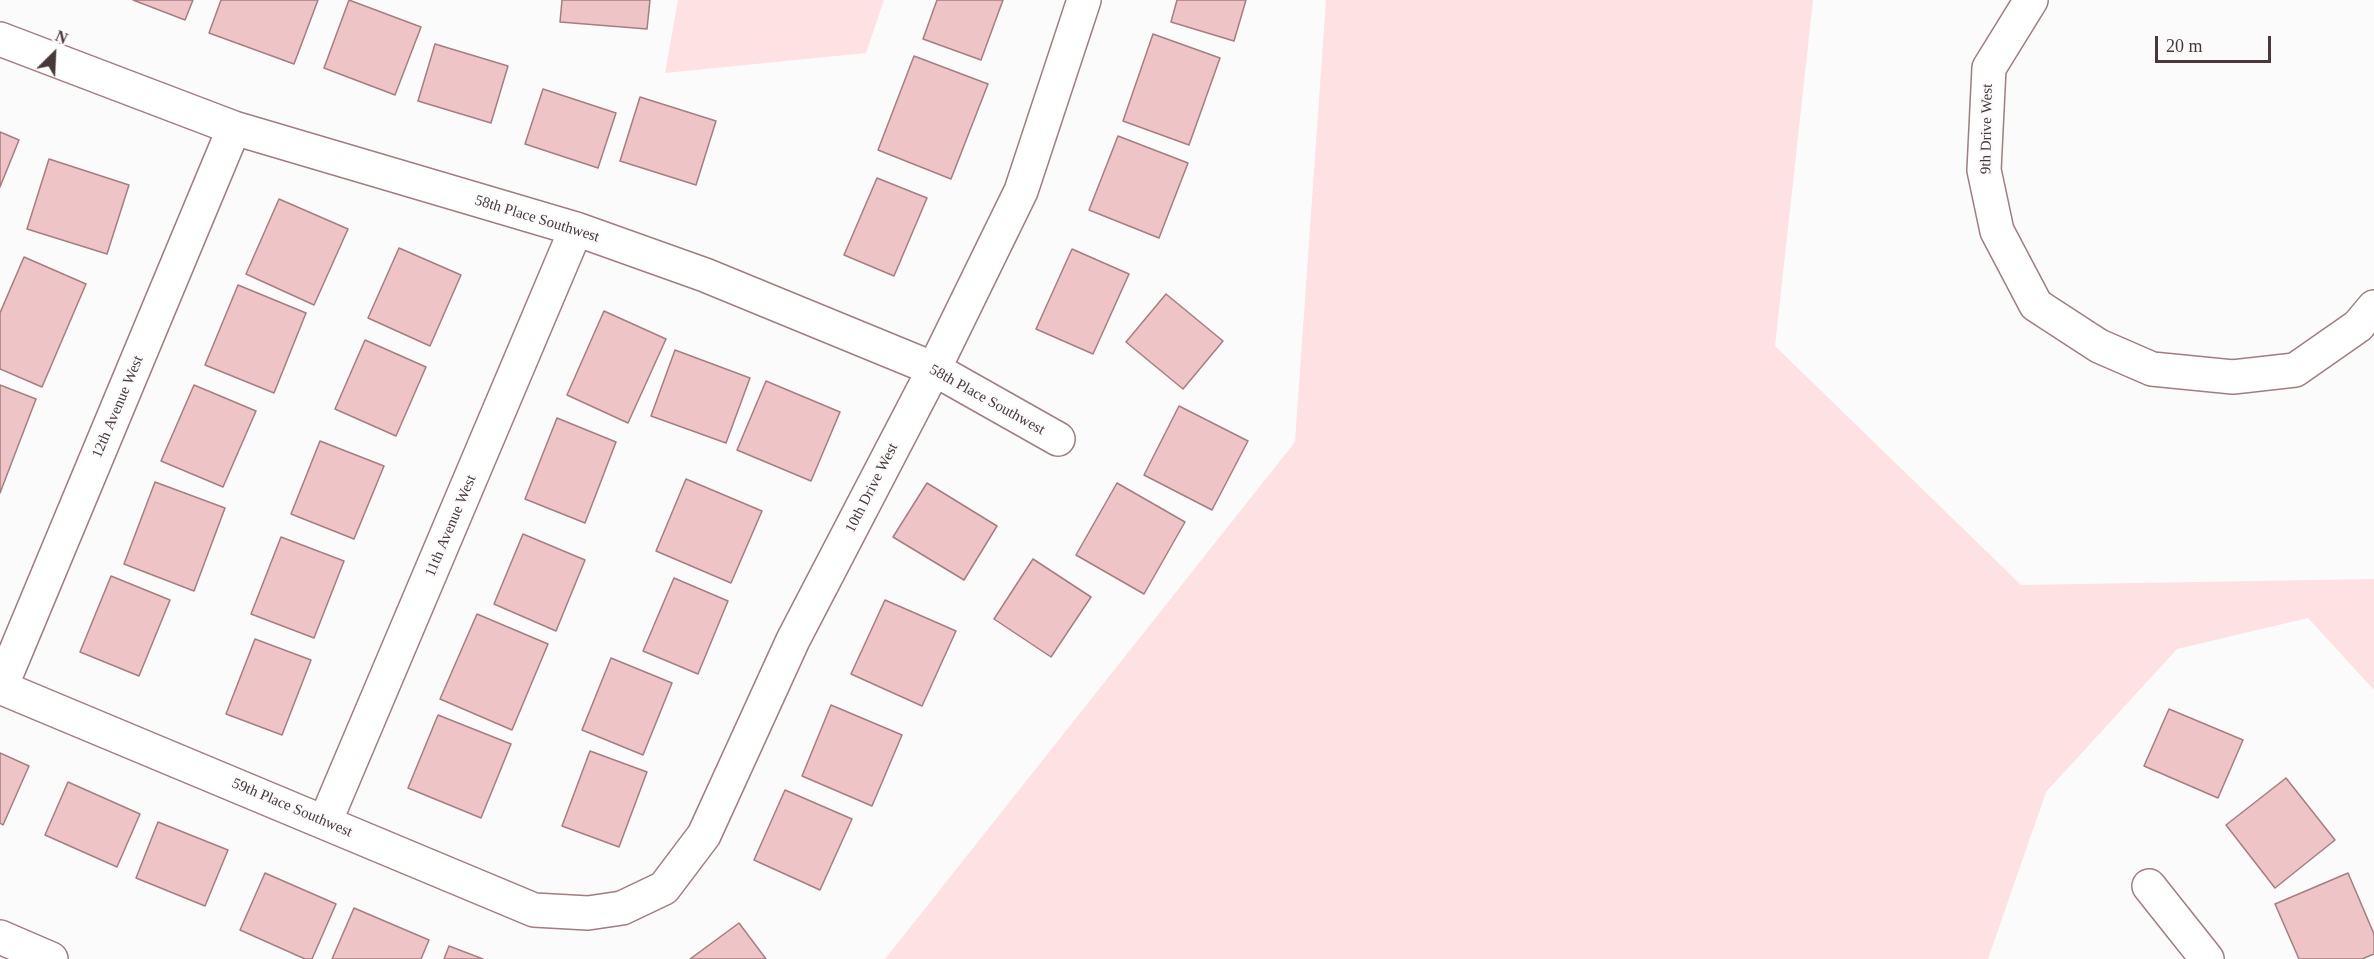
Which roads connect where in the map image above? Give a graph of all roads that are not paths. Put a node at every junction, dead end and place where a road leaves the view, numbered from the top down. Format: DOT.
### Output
graph roads {
  1 [pos="1084,0"];
  2 [pos="2031,0"];
  3 [pos="0,39"];
  4 [pos="234,128"];
  5 [pos="576,230"];
  6 [pos="2374,307"];
  7 [pos="934,369"];
  8 [pos="1058,439"];
  9 [pos="0,687"];
  10 [pos="325,822"];
  11 [pos="2149,886"];
  12 [pos="588,913"];
  13 [pos="0,937"];
  14 [pos="51,959"];
  15 [pos="2207,959"];
  1 -- 7 [label="street, 10th Drive West"];
  2 -- 6 [label="street, 9th Drive West"];
  3 -- 4 [label="street, 58th Place Southwest"];
  4 -- 5 [label="street, 58th Place Southwest"];
  4 -- 9 [label="street, 12th Avenue West"];
  5 -- 7 [label="street, 58th Place Southwest"];
  5 -- 10 [label="street, 11th Avenue West"];
  7 -- 8 [label="street, 58th Place Southwest"];
  7 -- 12 [label="street, 10th Drive West"];
  9 -- 10 [label="street, 59th Place Southwest"];
  10 -- 12 [label="street, 59th Place Southwest"];
  11 -- 15 [label="street"];
  13 -- 14 [label="street"];
}
